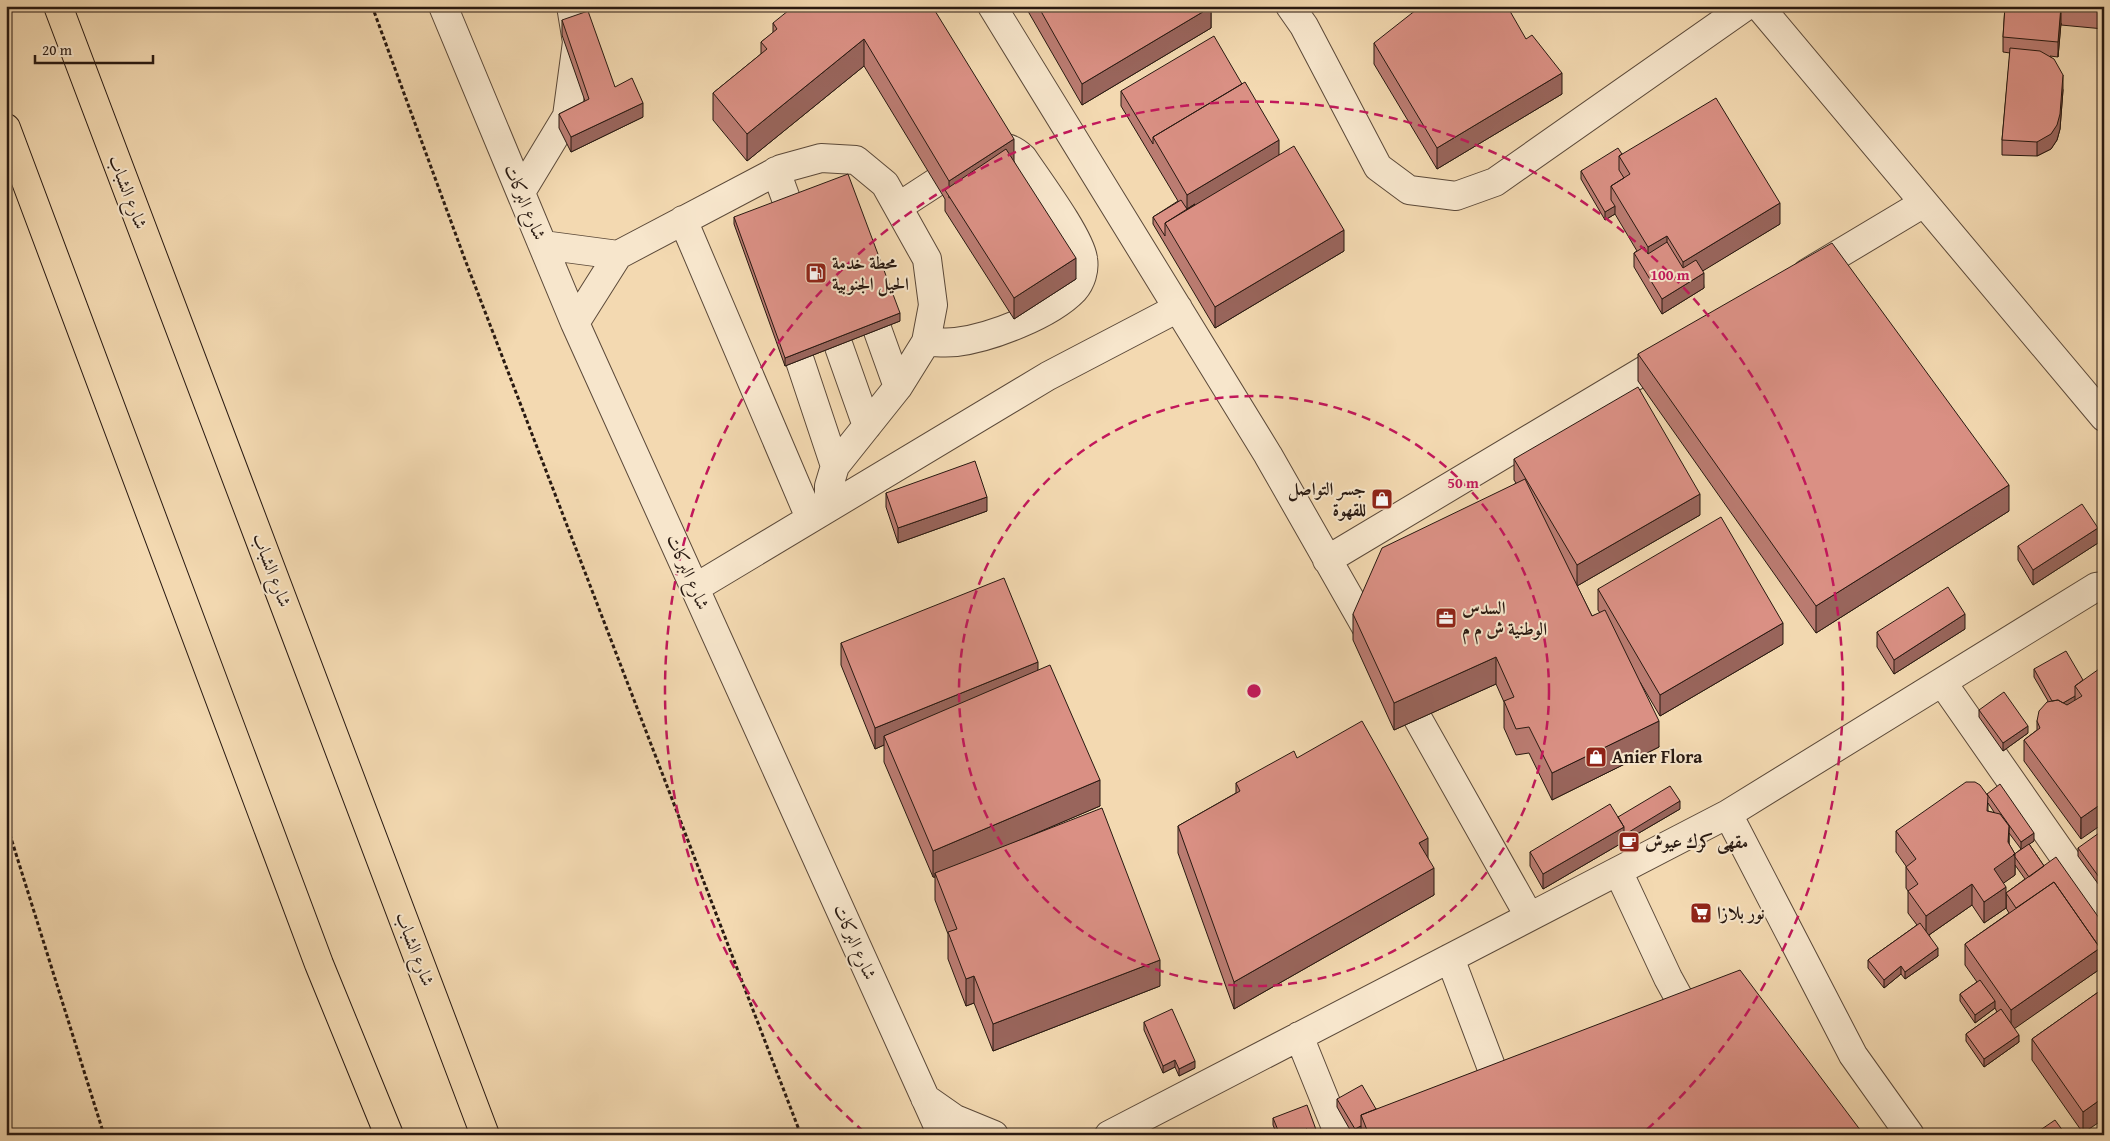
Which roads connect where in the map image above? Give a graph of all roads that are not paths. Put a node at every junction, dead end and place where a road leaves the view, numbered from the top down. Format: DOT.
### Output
graph roads {
  1 [pos="58,6"];
  2 [pos="443,6"];
  3 [pos="571,6"];
  4 [pos="992,6"];
  5 [pos="1290,6"];
  6 [pos="1746,6"];
  7 [pos="1759,6"];
  8 [pos="6,128"];
  9 [pos="816,160"];
  10 [pos="776,171"];
  11 [pos="826,187"];
  12 [pos="743,189"];
  13 [pos="521,192"];
  14 [pos="1924,203"];
  15 [pos="898,207"];
  16 [pos="752,217"];
  17 [pos="683,220"];
  18 [pos="543,245"];
  19 [pos="805,253"];
  20 [pos="618,255"];
  21 [pos="856,269"];
  22 [pos="1788,285"];
  23 [pos="818,290"];
  24 [pos="780,300"];
  25 [pos="1178,308"];
  26 [pos="576,323"];
  27 [pos="1694,341"];
  28 [pos="926,342"];
  29 [pos="898,387"];
  30 [pos="2104,417"];
  31 [pos="867,426"];
  32 [pos="835,466"];
  33 [pos="819,512"];
  34 [pos="1328,560"];
  35 [pos="2104,586"];
  36 [pos="695,588"];
  37 [pos="1942,682"];
  38 [pos="1728,814"];
  39 [pos="1618,871"];
  40 [pos="2104,914"];
  41 [pos="1530,916"];
  42 [pos="1450,958"];
  43 [pos="1299,1036"];
  44 [pos="1708,1043"];
  45 [pos="925,1098"];
  46 [pos="389,1135"];
  47 [pos="485,1135"];
  48 [pos="942,1135"];
  49 [pos="994,1135"];
  50 [pos="1109,1135"];
  51 [pos="1339,1135"];
  52 [pos="1517,1135"];
  53 [pos="1910,1135"];
  1 -- 47 [label="main road, شارع الشباب"];
  2 -- 13 [label="street, شارع البركات"];
  3 -- 13 [label="street"];
  4 -- 25 [label="street"];
  5 -- 6 [label="street"];
  7 -- 14 [label="street"];
  8 -- 46 [label="main road"];
  9 -- 10 [label="street"];
  9 -- 11 [label="street"];
  9 -- 15 [label="street"];
  10 -- 12 [label="street"];
  10 -- 19 [label="street"];
  12 -- 16 [label="street"];
  12 -- 17 [label="street"];
  13 -- 18 [label="street, شارع البركات"];
  14 -- 22 [label="street"];
  14 -- 30 [label="street"];
  15 -- 28 [label="street"];
  15 -- 28 [label="street"];
  17 -- 20 [label="street"];
  17 -- 33 [label="street"];
  18 -- 20 [label="street"];
  18 -- 26 [label="street, شارع البركات"];
  20 -- 26 [label="street"];
  21 -- 29 [label="street"];
  23 -- 31 [label="street"];
  24 -- 32 [label="street"];
  25 -- 33 [label="street"];
  25 -- 34 [label="street"];
  26 -- 36 [label="street, شارع البركات"];
  27 -- 34 [label="street"];
  28 -- 29 [label="street"];
  29 -- 31 [label="street"];
  31 -- 32 [label="street"];
  32 -- 33 [label="street"];
  33 -- 36 [label="street"];
  34 -- 41 [label="street"];
  35 -- 37 [label="street"];
  36 -- 45 [label="street, شارع البركات"];
  37 -- 38 [label="street"];
  37 -- 40 [label="street"];
  38 -- 39 [label="street"];
  38 -- 53 [label="street"];
  39 -- 41 [label="street"];
  39 -- 44 [label="street"];
  41 -- 42 [label="street"];
  42 -- 43 [label="street"];
  42 -- 52 [label="street"];
  43 -- 50 [label="street"];
  43 -- 51 [label="street"];
  45 -- 48 [label="street, شارع البركات"];
  45 -- 49 [label="street"];
}
